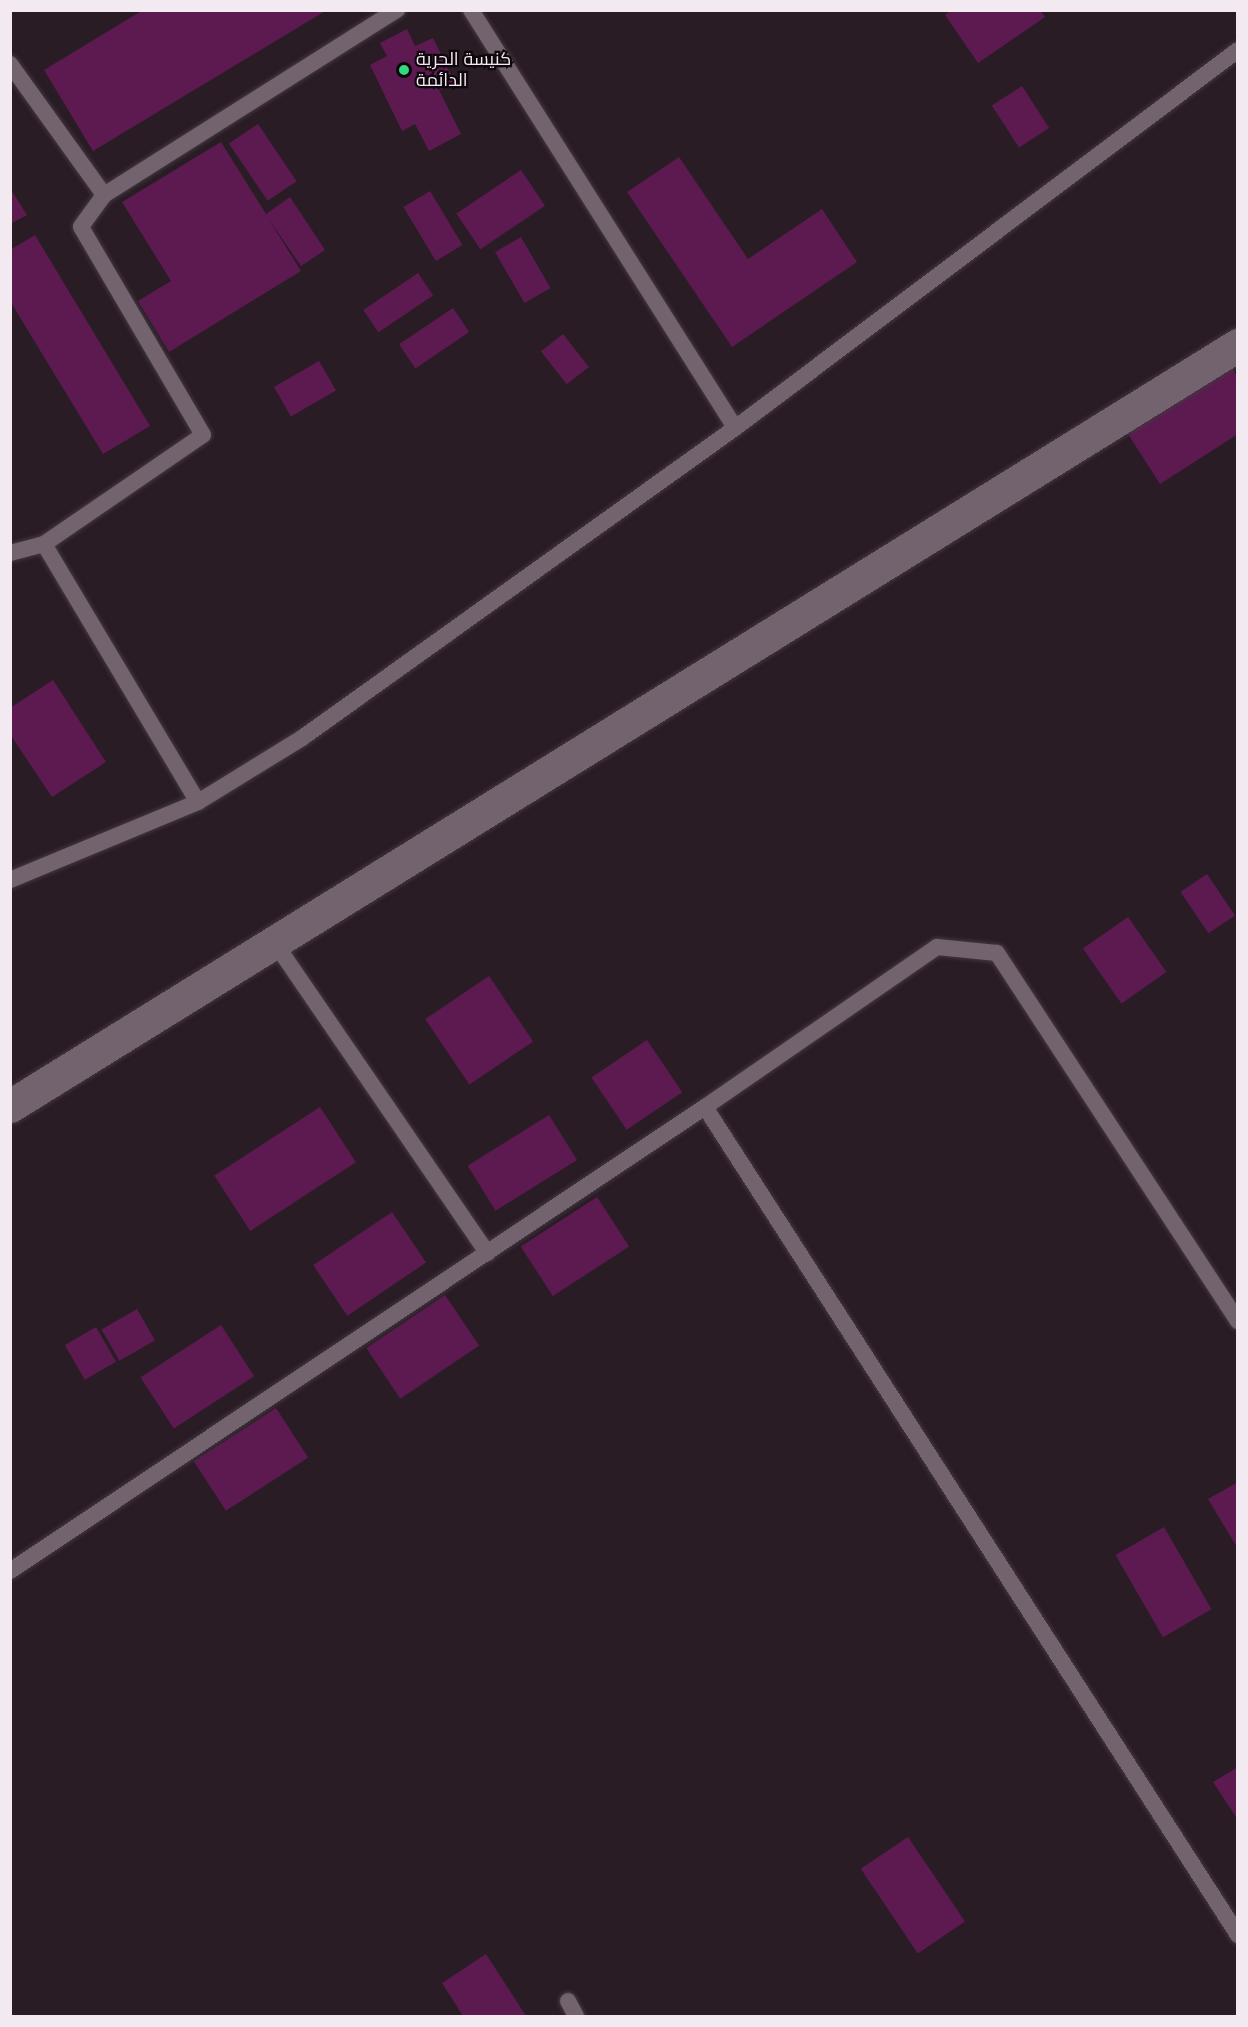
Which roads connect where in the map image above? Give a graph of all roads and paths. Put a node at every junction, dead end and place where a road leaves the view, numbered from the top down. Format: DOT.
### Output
graph roads {
  1 [pos="397,10"];
  2 [pos="471,10"];
  3 [pos="1238,50"];
  4 [pos="10,64"];
  5 [pos="104,195"];
  6 [pos="1238,345"];
  7 [pos="735,428"];
  8 [pos="44,544"];
  9 [pos="10,553"];
  10 [pos="198,802"];
  11 [pos="10,880"];
  12 [pos="275,943"];
  13 [pos="10,1106"];
  14 [pos="705,1107"];
  15 [pos="487,1253"];
  16 [pos="1238,1321"];
  17 [pos="10,1571"];
  18 [pos="1238,1935"];
  19 [pos="568,2001"];
  20 [pos="576,2016"];
  1 -- 5 [label="lane"];
  2 -- 7 [label="lane"];
  3 -- 7 [label="lane"];
  4 -- 5 [label="lane"];
  5 -- 8 [label="lane"];
  6 -- 12 [label="street"];
  7 -- 10 [label="lane"];
  8 -- 9 [label="lane"];
  8 -- 10 [label="lane"];
  10 -- 11 [label="lane"];
  12 -- 13 [label="street"];
  12 -- 15 [label="lane"];
  14 -- 15 [label="lane"];
  14 -- 16 [label="lane"];
  14 -- 18 [label="lane"];
  15 -- 17 [label="lane"];
  19 -- 20 [label="lane"];
}
